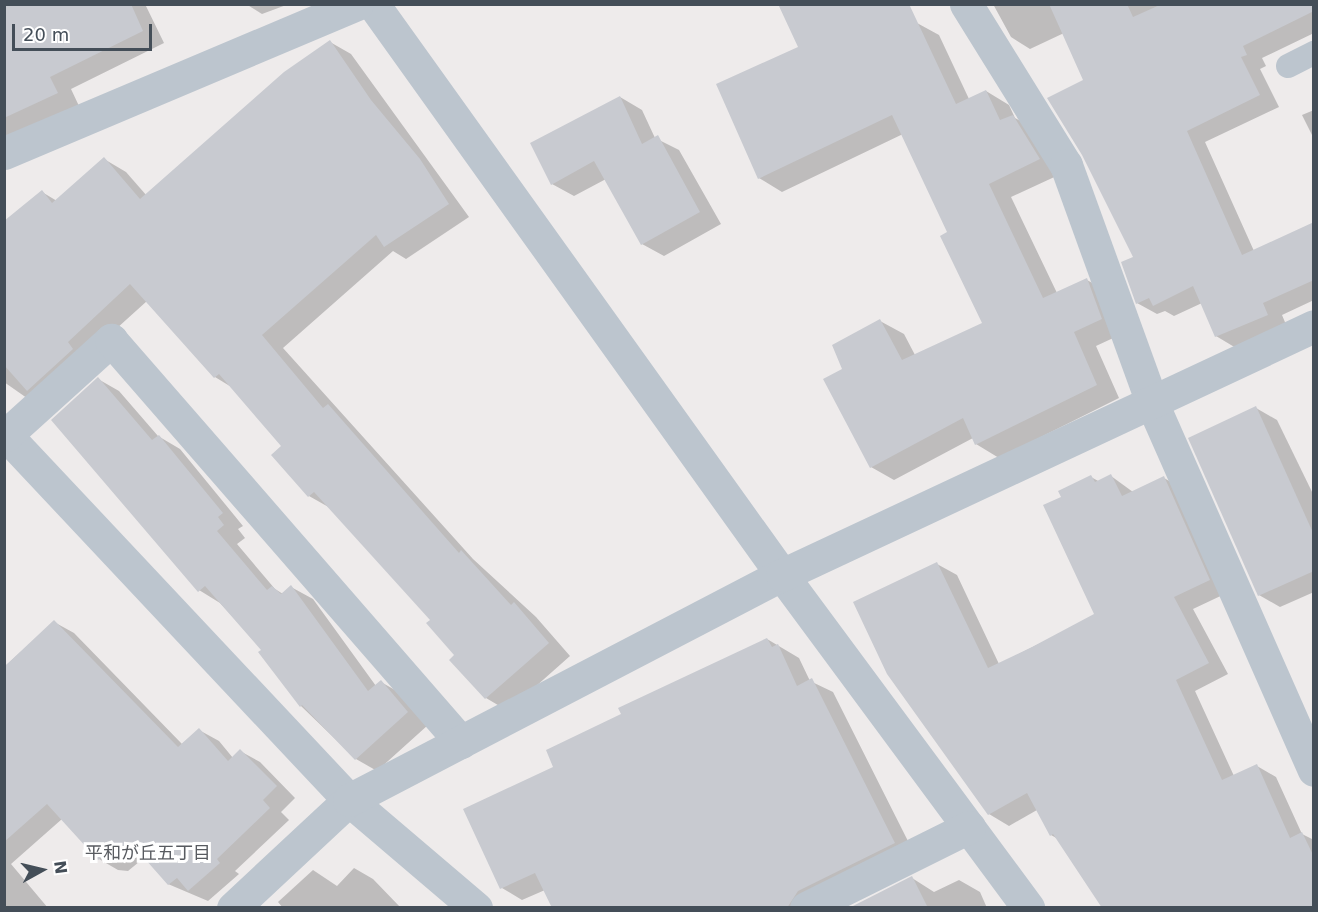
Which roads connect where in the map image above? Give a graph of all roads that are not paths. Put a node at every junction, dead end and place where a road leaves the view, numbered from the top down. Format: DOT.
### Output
graph roads {
  1 [pos="357,4"];
  2 [pos="373,4"];
  3 [pos="966,4"];
  4 [pos="1314,53"];
  5 [pos="1288,66"];
  6 [pos="4,153"];
  7 [pos="1314,326"];
  8 [pos="1152,403"];
  9 [pos="5,434"];
  10 [pos="782,575"];
  11 [pos="461,742"];
  12 [pos="1314,770"];
  13 [pos="349,800"];
  14 [pos="969,827"];
  15 [pos="233,908"];
  16 [pos="476,908"];
  17 [pos="806,908"];
  18 [pos="1028,908"];
  1 -- 6 [label="street"];
  2 -- 10 [label="street"];
  3 -- 8 [label="street"];
  4 -- 5 [label="lane"];
  7 -- 8 [label="street"];
  8 -- 10 [label="street"];
  8 -- 12 [label="street"];
  9 -- 11 [label="street"];
  9 -- 13 [label="street"];
  10 -- 11 [label="street"];
  10 -- 14 [label="street"];
  11 -- 13 [label="street"];
  13 -- 15 [label="street"];
  13 -- 16 [label="street"];
  14 -- 17 [label="street"];
  14 -- 18 [label="street"];
}
